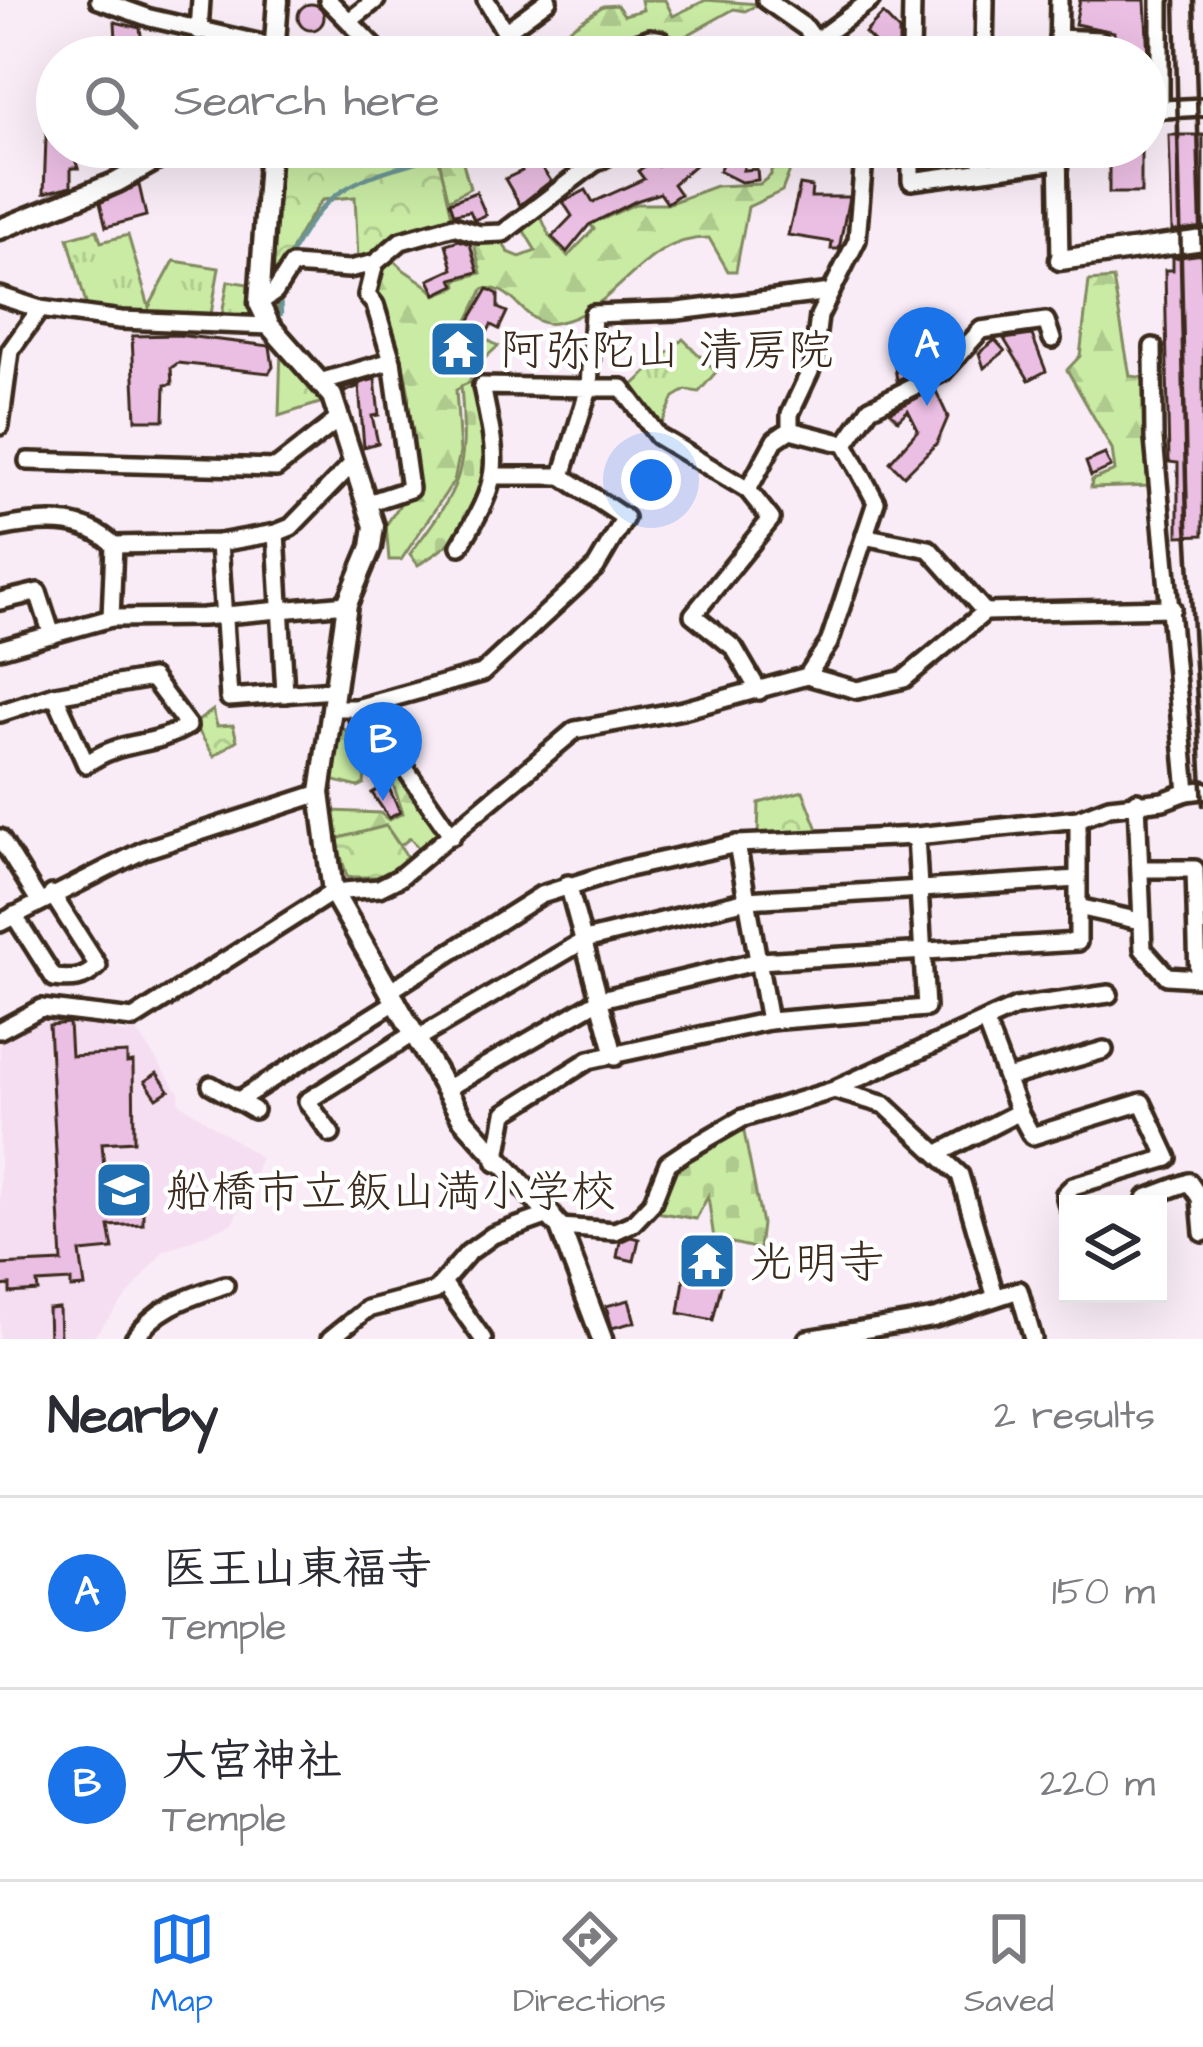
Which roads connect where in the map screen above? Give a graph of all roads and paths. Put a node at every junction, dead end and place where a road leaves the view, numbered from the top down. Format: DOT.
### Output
graph roads {
  1 [pos="99,0"];
  2 [pos="151,0"];
  3 [pos="201,0"];
  4 [pos="278,0"];
  5 [pos="328,0"];
  6 [pos="376,0"];
  7 [pos="486,0"];
  8 [pos="548,0"];
  9 [pos="766,0"];
  10 [pos="871,0"];
  11 [pos="912,0"];
  12 [pos="986,0"];
  13 [pos="1059,0"];
  14 [pos="1160,0"];
  15 [pos="122,4"];
  16 [pos="150,18"];
  17 [pos="350,21"];
  18 [pos="200,31"];
  19 [pos="505,32"];
  20 [pos="217,36"];
  21 [pos="278,36"];
  22 [pos="364,36"];
  23 [pos="507,36"];
  24 [pos="812,36"];
  25 [pos="822,36"];
  26 [pos="911,36"];
  27 [pos="985,36"];
  28 [pos="1058,36"];
  29 [pos="1158,36"];
  30 [pos="1203,107"];
  31 [pos="1167,109"];
  32 [pos="142,168"];
  33 [pos="269,168"];
  34 [pos="588,168"];
  35 [pos="863,168"];
  36 [pos="911,168"];
  37 [pos="995,168"];
  38 [pos="1058,168"];
  39 [pos="982,171"];
  40 [pos="0,229"];
  41 [pos="1203,240"];
  42 [pos="1060,260"];
  43 [pos="375,263"];
  44 [pos="831,292"];
  45 [pos="0,296"];
  46 [pos="259,303"];
  47 [pos="40,309"];
  48 [pos="270,326"];
  49 [pos="1052,339"];
  50 [pos="1154,347"];
  51 [pos="392,361"];
  52 [pos="323,381"];
  53 [pos="589,388"];
  54 [pos="340,418"];
  55 [pos="0,426"];
  56 [pos="790,430"];
  57 [pos="845,445"];
  58 [pos="28,461"];
  59 [pos="352,464"];
  60 [pos="494,476"];
  61 [pos="562,476"];
  62 [pos="748,490"];
  63 [pos="368,502"];
  64 [pos="0,528"];
  65 [pos="276,533"];
  66 [pos="868,537"];
  67 [pos="219,543"];
  68 [pos="114,545"];
  69 [pos="460,546"];
  70 [pos="0,601"];
  71 [pos="347,604"];
  72 [pos="282,608"];
  73 [pos="1172,608"];
  74 [pos="985,612"];
  75 [pos="222,615"];
  76 [pos="111,618"];
  77 [pos="52,634"];
  78 [pos="0,649"];
  79 [pos="807,676"];
  80 [pos="759,691"];
  81 [pos="55,694"];
  82 [pos="284,694"];
  83 [pos="333,699"];
  84 [pos="356,708"];
  85 [pos="0,713"];
  86 [pos="1195,791"];
  87 [pos="320,793"];
  88 [pos="1137,802"];
  89 [pos="1078,819"];
  90 [pos="452,836"];
  91 [pos="916,836"];
  92 [pos="0,838"];
  93 [pos="737,844"];
  94 [pos="1141,869"];
  95 [pos="1078,879"];
  96 [pos="568,884"];
  97 [pos="918,891"];
  98 [pos="333,892"];
  99 [pos="45,897"];
  100 [pos="747,900"];
  101 [pos="1078,907"];
  102 [pos="7,919"];
  103 [pos="1140,921"];
  104 [pos="585,940"];
  105 [pos="922,950"];
  106 [pos="758,961"];
  107 [pos="1109,994"];
  108 [pos="394,996"];
  109 [pos="601,999"];
  110 [pos="769,1021"];
  111 [pos="986,1024"];
  112 [pos="0,1030"];
  113 [pos="416,1036"];
  114 [pos="1104,1050"];
  115 [pos="615,1058"];
  116 [pos="1007,1078"];
  117 [pos="211,1085"];
  118 [pos="446,1089"];
  119 [pos="834,1090"];
  120 [pos="238,1101"];
  121 [pos="254,1110"];
  122 [pos="1019,1112"];
  123 [pos="331,1135"];
  124 [pos="941,1152"];
  125 [pos="496,1162"];
  126 [pos="1065,1195"];
  127 [pos="1155,1195"];
  128 [pos="1202,1198"];
  129 [pos="556,1221"];
  130 [pos="1203,1232"];
  131 [pos="444,1284"];
  132 [pos="225,1286"];
  133 [pos="995,1295"];
  134 [pos="1026,1337"];
  135 [pos="134,1339"];
  136 [pos="330,1339"];
  137 [pos="483,1339"];
  138 [pos="602,1339"];
  139 [pos="807,1339"];
  1 -- 15 [label="street"];
  2 -- 16 [label="street"];
  3 -- 18 [label="street"];
  4 -- 21 [label="street"];
  5 -- 17 [label="street"];
  6 -- 17 [label="street"];
  7 -- 19 [label="street"];
  8 -- 19 [label="street"];
  9 -- 24 [label="street"];
  10 -- 25 [label="street"];
  11 -- 26 [label="street"];
  12 -- 27 [label="street"];
  13 -- 28 [label="street"];
  14 -- 29 [label="street"];
  15 -- 16 [label="street"];
  16 -- 18 [label="street"];
  17 -- 22 [label="street"];
  18 -- 20 [label="street"];
  19 -- 23 [label="street"];
  30 -- 31 [label="street"];
  32 -- 40 [label="street"];
  33 -- 46 [label="street"];
  34 -- 43 [label="street"];
  35 -- 44 [label="street"];
  36 -- 39 [label="street"];
  37 -- 39 [label="street"];
  38 -- 42 [label="street"];
  41 -- 42 [label="street"];
  43 -- 46 [label="street"];
  43 -- 51 [label="street"];
  44 -- 53 [label="street"];
  44 -- 56 [label="street"];
  45 -- 47 [label="street"];
  46 -- 48 [label="street"];
  47 -- 48 [label="street"];
  47 -- 55 [label="street"];
  48 -- 52 [label="street"];
  49 -- 57 [label="street"];
  50 -- 73 [label="street"];
  51 -- 52 [label="street"];
  51 -- 63 [label="street"];
  52 -- 54 [label="street"];
  53 -- 60 [label="street"];
  53 -- 61 [label="street"];
  53 -- 62 [label="street"];
  54 -- 58 [label="street"];
  54 -- 59 [label="street"];
  56 -- 57 [label="street"];
  56 -- 62 [label="street"];
  57 -- 66 [label="street"];
  59 -- 63 [label="street"];
  59 -- 65 [label="street"];
  60 -- 61 [label="street"];
  60 -- 69 [label="street"];
  61 -- 84 [label="street"];
  62 -- 80 [label="street"];
  63 -- 71 [label="street"];
  64 -- 68 [label="street"];
  65 -- 67 [label="street"];
  65 -- 72 [label="street"];
  66 -- 74 [label="street"];
  66 -- 79 [label="street"];
  67 -- 68 [label="street"];
  67 -- 75 [label="street"];
  68 -- 76 [label="street"];
  70 -- 77 [label="street"];
  71 -- 72 [label="street"];
  71 -- 83 [label="street"];
  72 -- 75 [label="street"];
  72 -- 82 [label="street"];
  73 -- 74 [label="street"];
  73 -- 86 [label="street"];
  74 -- 79 [label="street"];
  75 -- 76 [label="street"];
  75 -- 82 [label="street"];
  76 -- 77 [label="street"];
  77 -- 78 [label="street"];
  79 -- 80 [label="street"];
  80 -- 90 [label="street"];
  81 -- 81 [label="street"];
  81 -- 85 [label="street"];
  82 -- 83 [label="street"];
  83 -- 84 [label="street"];
  83 -- 87 [label="street"];
  84 -- 90 [label="street"];
  86 -- 88 [label="street"];
  87 -- 98 [label="street"];
  87 -- 99 [label="street"];
  88 -- 89 [label="street"];
  88 -- 94 [label="street"];
  89 -- 91 [label="street"];
  89 -- 95 [label="street"];
  90 -- 98 [label="street"];
  91 -- 93 [label="street"];
  91 -- 97 [label="street"];
  92 -- 99 [label="street"];
  93 -- 96 [label="street"];
  93 -- 100 [label="street"];
  94 -- 103 [label="street"];
  94 -- 103 [label="street"];
  95 -- 97 [label="street"];
  95 -- 101 [label="street"];
  96 -- 104 [label="street"];
  96 -- 108 [label="street"];
  97 -- 100 [label="street"];
  97 -- 105 [label="street"];
  98 -- 108 [label="street"];
  98 -- 112 [label="street"];
  99 -- 102 [label="street"];
  99 -- 102 [label="street"];
  100 -- 104 [label="street"];
  100 -- 106 [label="street"];
  101 -- 103 [label="street"];
  101 -- 105 [label="street"];
  104 -- 109 [label="street"];
  104 -- 113 [label="street"];
  105 -- 106 [label="street"];
  105 -- 110 [label="street"];
  106 -- 109 [label="street"];
  106 -- 110 [label="street"];
  107 -- 111 [label="street"];
  108 -- 113 [label="street"];
  108 -- 120 [label="street"];
  109 -- 115 [label="street"];
  109 -- 118 [label="street"];
  110 -- 115 [label="street"];
  111 -- 116 [label="street"];
  111 -- 119 [label="street"];
  113 -- 118 [label="street"];
  113 -- 123 [label="street"];
  114 -- 116 [label="street"];
  115 -- 125 [label="street"];
  116 -- 122 [label="street"];
  117 -- 120 [label="street"];
  118 -- 125 [label="street"];
  119 -- 124 [label="street"];
  119 -- 129 [label="street"];
  120 -- 121 [label="street"];
  122 -- 124 [label="street"];
  122 -- 126 [label="street"];
  124 -- 133 [label="street"];
  125 -- 129 [label="street"];
  127 -- 128 [label="street"];
  128 -- 130 [label="street"];
  129 -- 131 [label="street"];
  129 -- 138 [label="street"];
  131 -- 136 [label="street"];
  131 -- 137 [label="street"];
  132 -- 135 [label="street"];
  133 -- 134 [label="street"];
  133 -- 139 [label="street"];
}
